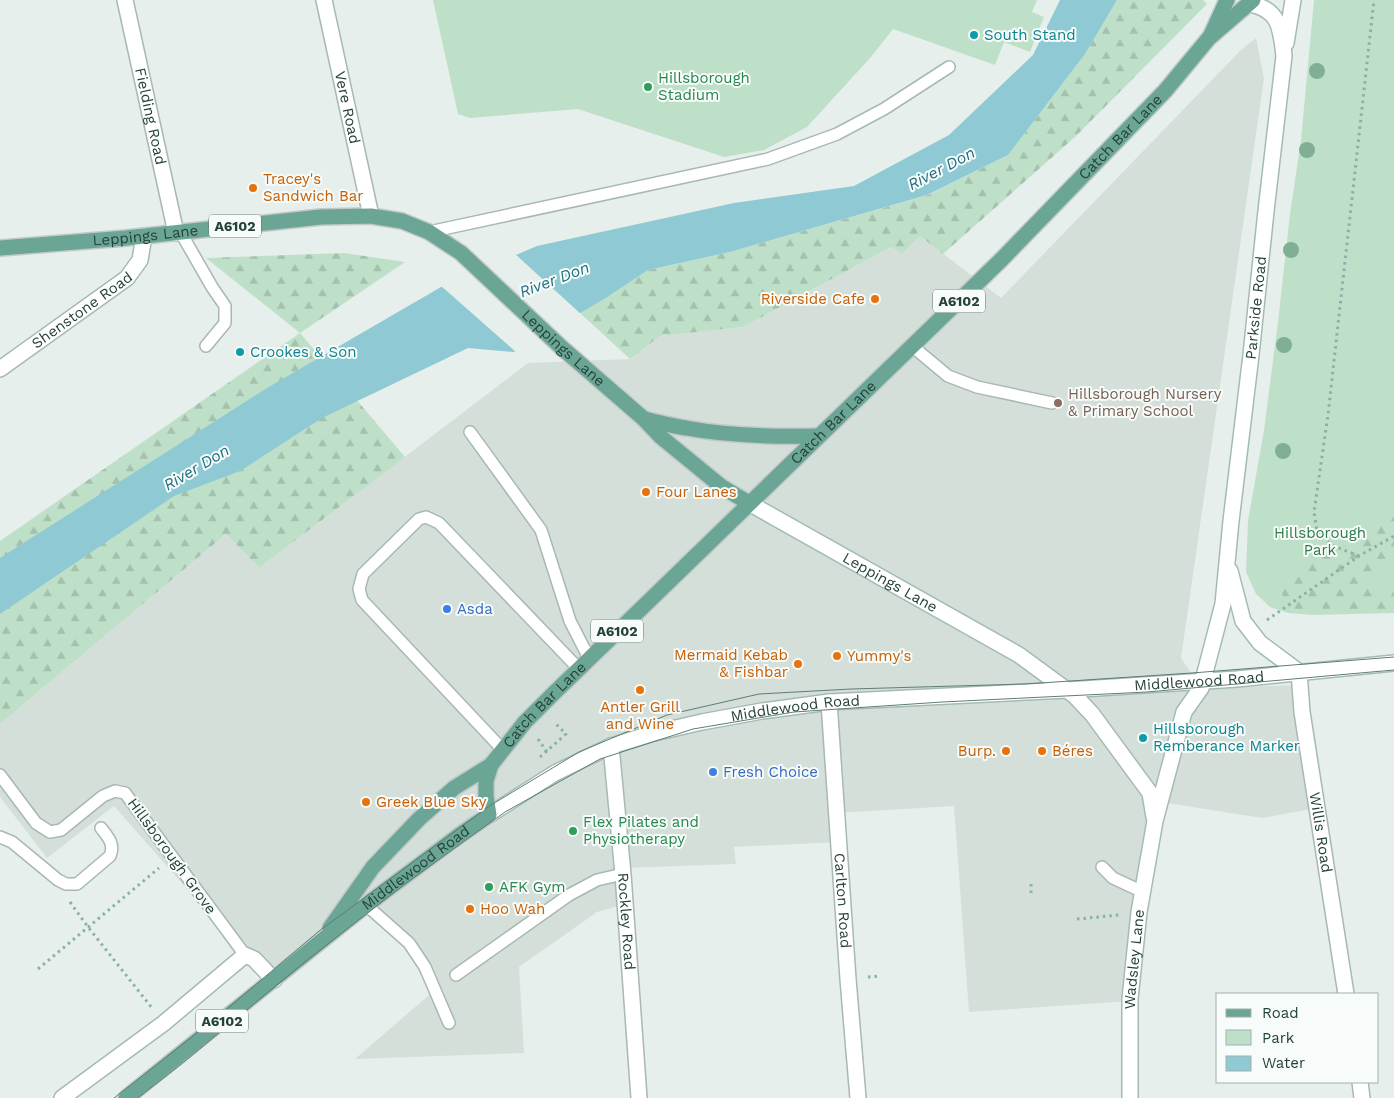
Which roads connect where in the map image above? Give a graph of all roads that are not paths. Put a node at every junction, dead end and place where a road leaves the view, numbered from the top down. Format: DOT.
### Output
graph roads {
  1 [pos="125,0"];
  2 [pos="324,0"];
  3 [pos="1227,0"];
  4 [pos="1293,0"];
  5 [pos="1252,2"];
  6 [pos="1220,14"];
  7 [pos="1209,38"];
  8 [pos="1284,56"];
  9 [pos="949,66"];
  10 [pos="371,216"];
  11 [pos="430,232"];
  12 [pos="178,233"];
  13 [pos="144,236"];
  14 [pos="0,248"];
  15 [pos="206,346"];
  16 [pos="912,346"];
  17 [pos="0,369"];
  18 [pos="1052,403"];
  19 [pos="644,419"];
  20 [pos="470,432"];
  21 [pos="818,436"];
  22 [pos="749,502"];
  23 [pos="1227,559"];
  24 [pos="1394,663"];
  25 [pos="584,664"];
  26 [pos="1299,672"];
  27 [pos="1203,681"];
  28 [pos="1067,690"];
  29 [pos="829,702"];
  30 [pos="611,746"];
  31 [pos="503,750"];
  32 [pos="491,765"];
  33 [pos="0,775"];
  34 [pos="489,815"];
  35 [pos="1155,821"];
  36 [pos="101,828"];
  37 [pos="0,837"];
  38 [pos="1102,867"];
  39 [pos="623,874"];
  40 [pos="1143,892"];
  41 [pos="366,905"];
  42 [pos="318,944"];
  43 [pos="245,955"];
  44 [pos="456,975"];
  45 [pos="274,980"];
  46 [pos="1346,993"];
  47 [pos="449,1022"];
  48 [pos="1360,1083"];
  49 [pos="62,1098"];
  50 [pos="126,1098"];
  51 [pos="639,1098"];
  52 [pos="858,1098"];
  53 [pos="1130,1098"];
  54 [pos="1362,1098"];
  1 -- 12 [label="street, Fielding Road"];
  2 -- 10 [label="street, Vere Road"];
  3 -- 6 [label="main road, A6102"];
  4 -- 8 [label="street, Parkside Road"];
  5 -- 6 [label="main road"];
  5 -- 7 [label="main road, Catch Bar Lane / A6102"];
  5 -- 8 [label="street, Parkside Road"];
  6 -- 7 [label="main road, Catch Bar Lane / A6102"];
  7 -- 16 [label="main road, Catch Bar Lane / A6102"];
  8 -- 23 [label="street, Parkside Road"];
  9 -- 11 [label="lane"];
  10 -- 11 [label="main road, Leppings Lane / A6102"];
  10 -- 12 [label="main road, Leppings Lane / A6102"];
  11 -- 19 [label="main road, Leppings Lane / A6102"];
  12 -- 13 [label="main road, Leppings Lane / A6102"];
  12 -- 15 [label="lane"];
  13 -- 14 [label="main road, Leppings Lane / A6102"];
  13 -- 17 [label="street, Shenstone Road"];
  16 -- 18 [label="lane"];
  16 -- 21 [label="main road, Catch Bar Lane / A6102"];
  19 -- 21 [label="main road, A6102"];
  19 -- 22 [label="main road, Leppings Lane / A6102"];
  20 -- 25 [label="lane"];
  21 -- 22 [label="main road, Catch Bar Lane / A6102"];
  22 -- 25 [label="main road, Catch Bar Lane / A6102"];
  22 -- 28 [label="street, Leppings Lane"];
  23 -- 26 [label="street, Parkside Road"];
  23 -- 27 [label="street, Parkside Road"];
  24 -- 26 [label="street, Middlewood Road"];
  25 -- 31 [label="main road, Catch Bar Lane / A6102"];
  25 -- 31 [label="lane"];
  26 -- 27 [label="street, Middlewood Road"];
  26 -- 46 [label="street, Willis Road"];
  27 -- 28 [label="street, Middlewood Road"];
  27 -- 35 [label="street, Wadsley Lane"];
  28 -- 29 [label="street, Middlewood Road"];
  28 -- 35 [label="street, Wadsley Lane"];
  29 -- 30 [label="street, Middlewood Road"];
  29 -- 52 [label="street, Carlton Road"];
  30 -- 34 [label="street, Middlewood Road"];
  30 -- 39 [label="street, Rockley Road"];
  31 -- 32 [label="main road, Catch Bar Lane / A6102"];
  32 -- 34 [label="main road, Catch Bar Lane / A6102"];
  32 -- 42 [label="main road"];
  33 -- 43 [label="lane, Hillsborough Grove"];
  34 -- 41 [label="main road, Middlewood Road / A6102"];
  35 -- 40 [label="street, Wadsley Lane"];
  36 -- 37 [label="lane"];
  38 -- 40 [label="lane"];
  39 -- 44 [label="lane"];
  39 -- 51 [label="street, Rockley Road"];
  40 -- 53 [label="street, Wadsley Lane"];
  41 -- 42 [label="main road, Middlewood Road / A6102"];
  41 -- 47 [label="lane"];
  42 -- 45 [label="main road, Middlewood Road / A6102"];
  43 -- 45 [label="street"];
  43 -- 49 [label="street"];
  45 -- 50 [label="main road, Middlewood Road / A6102"];
  48 -- 54 [label="street"];
}
